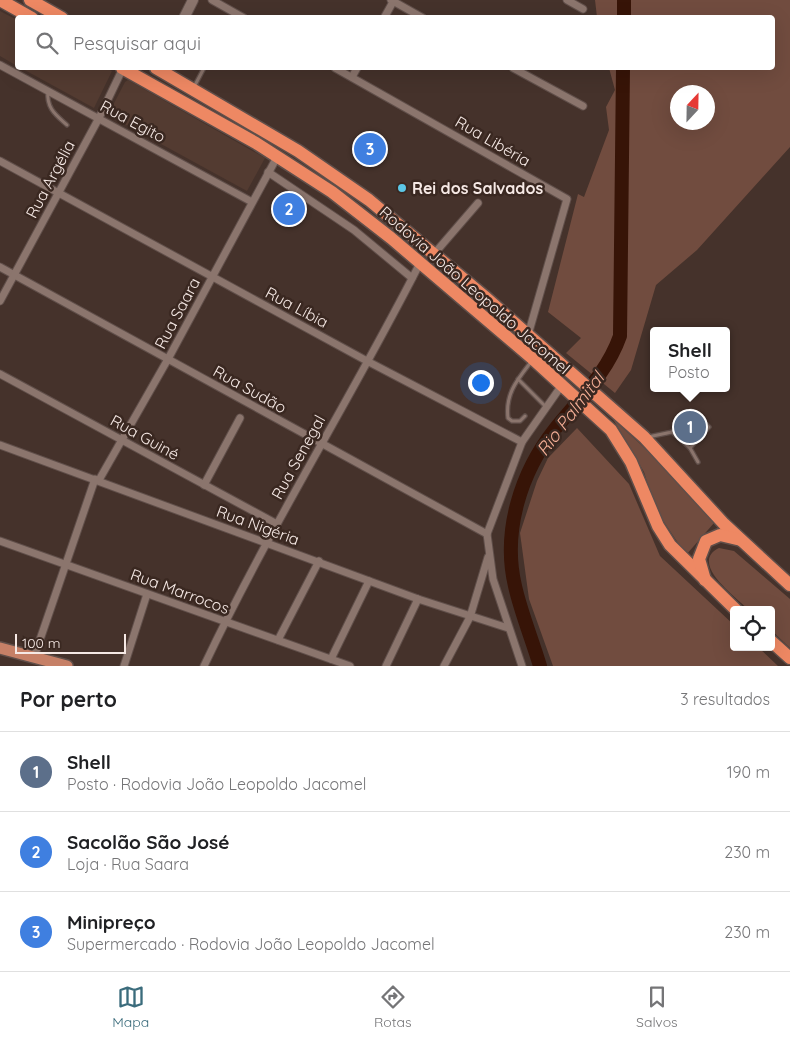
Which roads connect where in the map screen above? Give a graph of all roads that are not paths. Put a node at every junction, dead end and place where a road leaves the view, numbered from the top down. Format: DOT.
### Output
graph roads {
  1 [pos="0,0"];
  2 [pos="30,0"];
  3 [pos="193,0"];
  4 [pos="212,0"];
  5 [pos="392,0"];
  6 [pos="567,0"];
  7 [pos="583,9"];
  8 [pos="231,14"];
  9 [pos="27,15"];
  10 [pos="57,15"];
  11 [pos="186,15"];
  12 [pos="385,15"];
  13 [pos="417,15"];
  14 [pos="0,65"];
  15 [pos="121,70"];
  16 [pos="126,70"];
  17 [pos="130,70"];
  18 [pos="147,70"];
  19 [pos="160,70"];
  20 [pos="203,70"];
  21 [pos="339,70"];
  22 [pos="356,70"];
  23 [pos="517,70"];
  24 [pos="352,77"];
  25 [pos="193,88"];
  26 [pos="48,91"];
  27 [pos="583,106"];
  28 [pos="99,118"];
  29 [pos="67,125"];
  30 [pos="277,157"];
  31 [pos="0,161"];
  32 [pos="268,172"];
  33 [pos="58,193"];
  34 [pos="252,202"];
  35 [pos="478,203"];
  36 [pos="434,254"];
  37 [pos="420,263"];
  38 [pos="0,267"];
  39 [pos="14,274"];
  40 [pos="212,276"];
  41 [pos="412,278"];
  42 [pos="0,301"];
  43 [pos="528,335"];
  44 [pos="168,359"];
  45 [pos="533,359"];
  46 [pos="367,361"];
  47 [pos="0,374"];
  48 [pos="518,379"];
  49 [pos="562,385"];
  50 [pos="546,407"];
  51 [pos="525,416"];
  52 [pos="240,418"];
  53 [pos="672,432"];
  54 [pos="644,437"];
  55 [pos="123,440"];
  56 [pos="522,442"];
  57 [pos="321,443"];
  58 [pos="0,445"];
  59 [pos="690,448"];
  60 [pos="698,462"];
  61 [pos="97,480"];
  62 [pos="204,485"];
  63 [pos="277,524"];
  64 [pos="487,534"];
  65 [pos="741,540"];
  66 [pos="0,541"];
  67 [pos="267,543"];
  68 [pos="488,556"];
  69 [pos="318,562"];
  70 [pos="64,564"];
  71 [pos="369,580"];
  72 [pos="705,580"];
  73 [pos="790,585"];
  74 [pos="147,594"];
  75 [pos="418,599"];
  76 [pos="732,606"];
  77 [pos="470,617"];
  78 [pos="224,622"];
  79 [pos="508,628"];
  80 [pos="278,640"];
  81 [pos="775,645"];
  82 [pos="0,648"];
  83 [pos="34,657"];
  84 [pos="790,658"];
  85 [pos="330,659"];
  86 [pos="67,666"];
  87 [pos="124,666"];
  88 [pos="204,666"];
  89 [pos="350,666"];
  90 [pos="386,666"];
  91 [pos="444,666"];
  92 [pos="522,666"];
  1 -- 9 [label="highway"];
  2 -- 10 [label="highway"];
  3 -- 11 [label="street"];
  4 -- 8 [label="street"];
  5 -- 12 [label="street"];
  5 -- 13 [label="street"];
  6 -- 7 [label="street"];
  14 -- 26 [label="street, Rua Egito"];
  15 -- 28 [label="street, Rua Argélia"];
  16 -- 30 [label="highway, Rodovia João Leopoldo Jacomel"];
  17 -- 18 [label="highway"];
  19 -- 25 [label="highway, Rodovia João Leopoldo Jacomel"];
  20 -- 25 [label="lane"];
  21 -- 24 [label="street, Rua Libéria"];
  22 -- 24 [label="street"];
  23 -- 27 [label="street"];
  24 -- 43 [label="street, Rua Libéria"];
  25 -- 36 [label="highway, Rodovia João Leopoldo Jacomel"];
  26 -- 28 [label="street, Rua Egito"];
  26 -- 29 [label="lane"];
  28 -- 33 [label="street, Rua Argélia"];
  28 -- 34 [label="street, Rua Egito"];
  30 -- 32 [label="street, Rua Saara"];
  30 -- 37 [label="highway, Rodovia João Leopoldo Jacomel"];
  31 -- 33 [label="street, Rua Líbia"];
  32 -- 34 [label="street, Rua Saara"];
  32 -- 41 [label="street"];
  33 -- 39 [label="street, Rua Argélia"];
  33 -- 40 [label="street, Rua Líbia"];
  34 -- 40 [label="street, Rua Saara"];
  35 -- 36 [label="street"];
  36 -- 43 [label="highway, Rodovia João Leopoldo Jacomel"];
  37 -- 41 [label="street, Rua Senegal"];
  37 -- 45 [label="highway, Rodovia João Leopoldo Jacomel"];
  38 -- 39 [label="street, Rua Sudão"];
  39 -- 42 [label="street, Rua Argélia"];
  39 -- 44 [label="street, Rua Sudão"];
  40 -- 44 [label="street, Rua Saara"];
  40 -- 46 [label="street, Rua Líbia"];
  41 -- 46 [label="street, Rua Senegal"];
  43 -- 54 [label="highway, Rodovia João Leopoldo Jacomel"];
  44 -- 55 [label="street, Rua Saara"];
  44 -- 57 [label="street, Rua Sudão"];
  45 -- 48 [label="lane"];
  45 -- 49 [label="highway, Rodovia João Leopoldo Jacomel"];
  46 -- 56 [label="street, Rua Líbia"];
  46 -- 57 [label="street, Rua Senegal"];
  47 -- 55 [label="street, Rua Guiné"];
  48 -- 50 [label="lane"];
  48 -- 51 [label="lane"];
  49 -- 50 [label="street"];
  49 -- 72 [label="highway, Rodovia João Leopoldo Jacomel"];
  50 -- 56 [label="street"];
  52 -- 62 [label="street"];
  53 -- 54 [label="lane"];
  53 -- 59 [label="lane"];
  53 -- 59 [label="lane"];
  54 -- 65 [label="highway, Rodovia João Leopoldo Jacomel"];
  55 -- 61 [label="street, Rua Saara"];
  55 -- 62 [label="street, Rua Guiné"];
  56 -- 64 [label="street"];
  57 -- 63 [label="street, Rua Senegal"];
  57 -- 64 [label="street, Rua Sudão"];
  58 -- 61 [label="street, Rua Nigéria"];
  59 -- 60 [label="lane"];
  61 -- 67 [label="street, Rua Nigéria"];
  61 -- 70 [label="street, Rua Saara"];
  62 -- 63 [label="street, Rua Guiné"];
  63 -- 67 [label="street, Rua Senegal"];
  64 -- 68 [label="street"];
  65 -- 72 [label="highway"];
  65 -- 73 [label="highway, Rodovia João Leopoldo Jacomel"];
  66 -- 70 [label="street, Rua Marrocos"];
  67 -- 69 [label="street, Rua Nigéria"];
  67 -- 78 [label="street, Rua Senegal"];
  68 -- 77 [label="street"];
  68 -- 79 [label="street"];
  69 -- 71 [label="street, Rua Nigéria"];
  69 -- 80 [label="street"];
  70 -- 74 [label="street, Rua Marrocos"];
  70 -- 83 [label="street, Rua Saara"];
  71 -- 75 [label="street, Rua Nigéria"];
  71 -- 85 [label="street"];
  72 -- 76 [label="highway, Rodovia João Leopoldo Jacomel"];
  74 -- 78 [label="street, Rua Marrocos"];
  74 -- 87 [label="street"];
  75 -- 77 [label="street, Rua Nigéria"];
  75 -- 90 [label="street"];
  77 -- 79 [label="street, Rua Nigéria"];
  77 -- 91 [label="street"];
  78 -- 80 [label="street, Rua Marrocos"];
  78 -- 88 [label="street, Rua Senegal"];
  79 -- 92 [label="street"];
  80 -- 85 [label="street, Rua Marrocos"];
  81 -- 84 [label="highway"];
  82 -- 83 [label="main road"];
  83 -- 86 [label="main road"];
  85 -- 89 [label="street, Rua Marrocos"];
}
